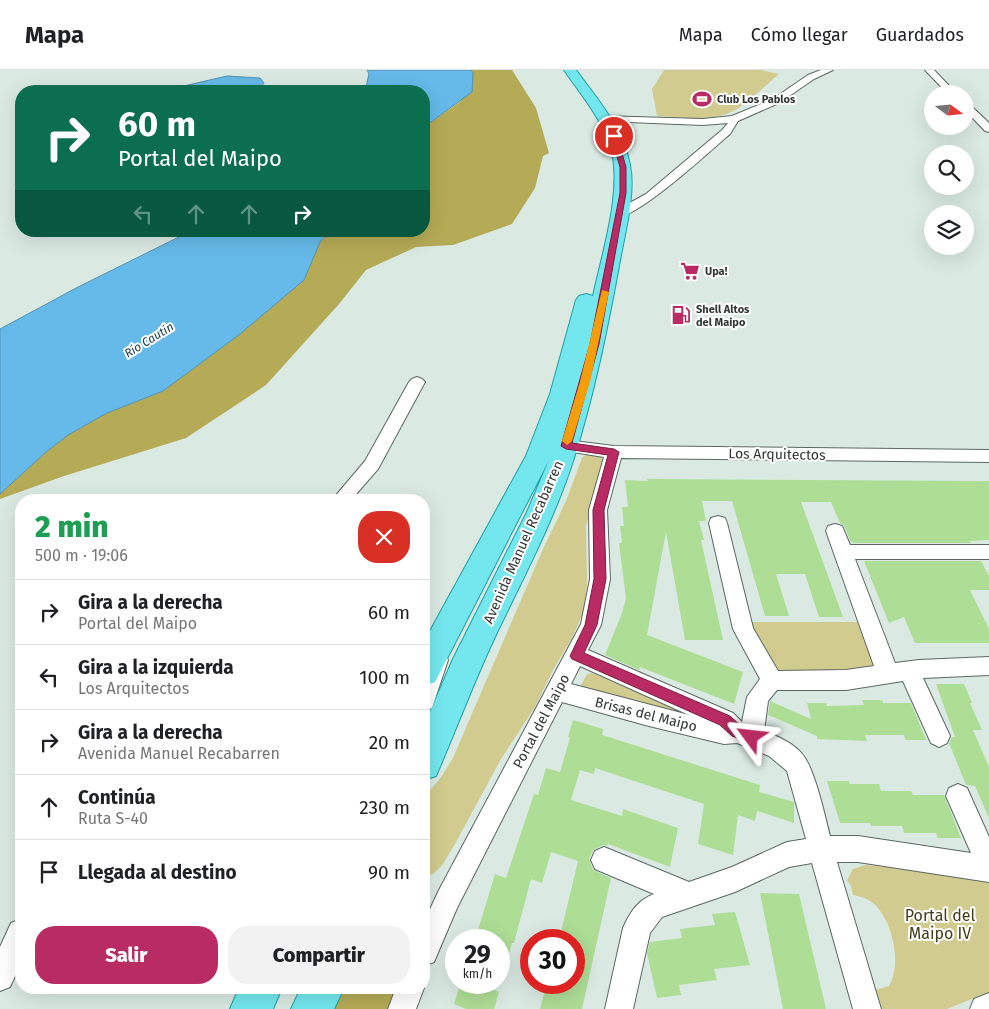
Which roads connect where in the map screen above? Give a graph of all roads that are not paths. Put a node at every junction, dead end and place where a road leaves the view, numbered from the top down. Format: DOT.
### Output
graph roads {
  1 [pos="570,70"];
  2 [pos="829,70"];
  3 [pos="929,70"];
  4 [pos="944,85"];
  5 [pos="771,92"];
  6 [pos="974,114"];
  7 [pos="735,119"];
  8 [pos="594,121"];
  9 [pos="703,122"];
  10 [pos="989,129"];
  11 [pos="726,132"];
  12 [pos="650,196"];
  13 [pos="616,200"];
  14 [pos="417,382"];
  15 [pos="566,446"];
  16 [pos="614,452"];
  17 [pos="989,456"];
  18 [pos="346,494"];
  19 [pos="718,523"];
  20 [pos="835,531"];
  21 [pos="844,552"];
  22 [pos="989,552"];
  23 [pos="448,626"];
  24 [pos="576,656"];
  25 [pos="430,660"];
  26 [pos="989,666"];
  27 [pos="898,673"];
  28 [pos="430,682"];
  29 [pos="765,689"];
  30 [pos="556,690"];
  31 [pos="744,734"];
  32 [pos="939,736"];
  33 [pos="430,750"];
  34 [pos="958,796"];
  35 [pos="821,849"];
  36 [pos="604,860"];
  37 [pos="989,868"];
  38 [pos="689,896"];
  39 [pos="430,927"];
  40 [pos="15,946"];
  41 [pos="0,977"];
  42 [pos="259,994"];
  43 [pos="320,994"];
  44 [pos="408,994"];
  45 [pos="989,1007"];
  46 [pos="250,1009"];
  47 [pos="312,1009"];
  48 [pos="402,1009"];
  49 [pos="619,1009"];
  50 [pos="867,1009"];
  51 [pos="984,1009"];
  1 -- 8 [label="main road"];
  2 -- 7 [label="street"];
  3 -- 4 [label="street"];
  5 -- 7 [label="street"];
  6 -- 10 [label="street"];
  7 -- 9 [label="street"];
  7 -- 11 [label="street"];
  8 -- 9 [label="street"];
  8 -- 13 [label="main road"];
  9 -- 11 [label="street"];
  11 -- 12 [label="street"];
  12 -- 13 [label="street"];
  12 -- 13 [label="street"];
  13 -- 15 [label="main road, Avenida Manuel Recabarren"];
  13 -- 23 [label="main road, Avenida Manuel Recabarren"];
  14 -- 18 [label="street"];
  15 -- 16 [label="street, Los Arquitectos"];
  15 -- 33 [label="main road, Avenida Manuel Recabarren"];
  16 -- 17 [label="street, Los Arquitectos"];
  16 -- 24 [label="street, Portal del Maipo"];
  19 -- 29 [label="street"];
  20 -- 21 [label="street"];
  21 -- 22 [label="street"];
  21 -- 27 [label="street"];
  23 -- 25 [label="main road, Avenida Manuel Recabarren"];
  23 -- 28 [label="street"];
  24 -- 30 [label="street, Portal del Maipo"];
  24 -- 31 [label="street, Brisas del Maipo"];
  26 -- 27 [label="street"];
  27 -- 29 [label="street"];
  27 -- 32 [label="street"];
  29 -- 31 [label="street"];
  30 -- 31 [label="street, Brisas del Maipo"];
  30 -- 39 [label="street, Portal del Maipo"];
  31 -- 35 [label="street"];
  34 -- 37 [label="street"];
  35 -- 37 [label="street"];
  35 -- 38 [label="street"];
  35 -- 50 [label="street"];
  36 -- 38 [label="street"];
  38 -- 49 [label="street"];
  40 -- 41 [label="street"];
  42 -- 46 [label="main road"];
  43 -- 47 [label="main road"];
  44 -- 48 [label="street"];
  45 -- 51 [label="street"];
}
